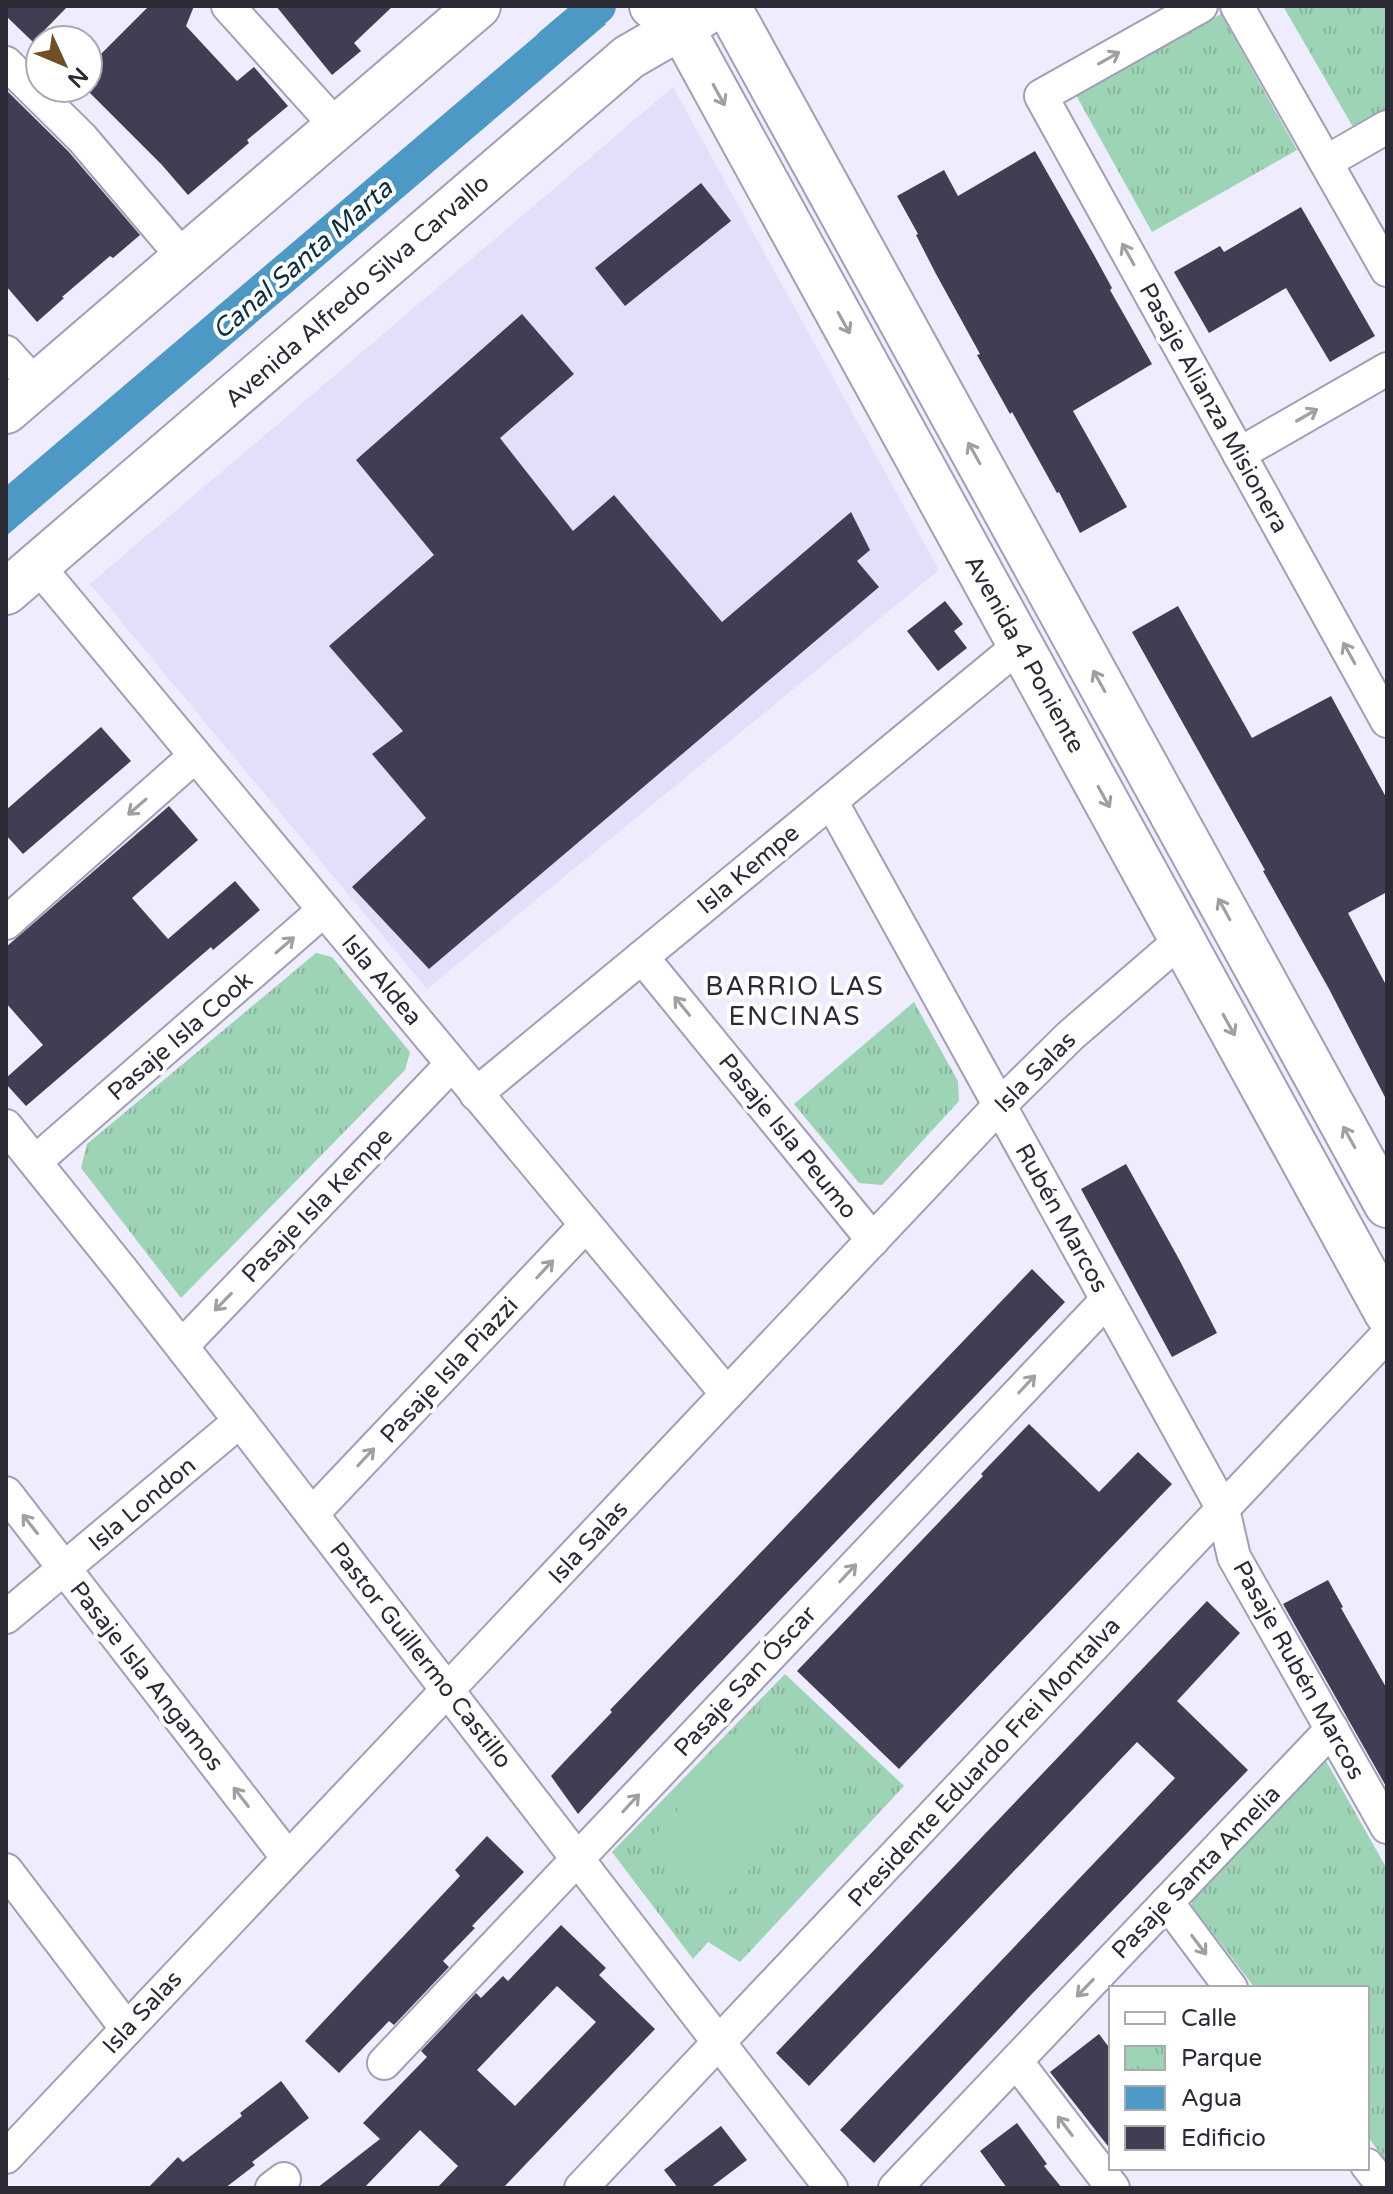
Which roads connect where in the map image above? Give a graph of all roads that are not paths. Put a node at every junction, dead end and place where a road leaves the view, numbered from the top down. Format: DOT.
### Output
graph roads {
  1 [pos="228,6"];
  2 [pos="478,6"];
  3 [pos="719,6"];
  4 [pos="728,6"];
  5 [pos="1201,6"];
  6 [pos="1237,6"];
  7 [pos="663,14"];
  8 [pos="6,63"];
  9 [pos="337,127"];
  10 [pos="1387,127"];
  11 [pos="1326,162"];
  12 [pos="184,258"];
  13 [pos="1387,270"];
  14 [pos="6,352"];
  15 [pos="1387,369"];
  16 [pos="21,398"];
  17 [pos="1239,454"];
  18 [pos="22,579"];
  19 [pos="1020,645"];
  20 [pos="1387,721"];
  21 [pos="195,756"];
  22 [pos="831,801"];
  23 [pos="324,910"];
  24 [pos="6,923"];
  25 [pos="1182,939"];
  26 [pos="642,957"];
  27 [pos="452,1064"];
  28 [pos="476,1094"];
  29 [pos="1000,1105"];
  30 [pos="6,1126"];
  31 [pos="36,1161"];
  32 [pos="1387,1205"];
  33 [pos="586,1225"];
  34 [pos="873,1240"];
  35 [pos="1107,1300"];
  36 [pos="1387,1313"];
  37 [pos="1387,1335"];
  38 [pos="182,1346"];
  39 [pos="727,1394"];
  40 [pos="240,1421"];
  41 [pos="6,1493"];
  42 [pos="1223,1509"];
  43 [pos="312,1514"];
  44 [pos="64,1568"];
  45 [pos="6,1617"];
  46 [pos="448,1689"];
  47 [pos="1332,1729"];
  48 [pos="1387,1827"];
  49 [pos="288,1858"];
  50 [pos="577,1859"];
  51 [pos="6,1870"];
  52 [pos="1167,1902"];
  53 [pos="1230,1986"];
  54 [pos="127,2029"];
  55 [pos="720,2042"];
  56 [pos="1016,2061"];
  57 [pos="384,2063"];
  58 [pos="6,2157"];
  59 [pos="1369,2168"];
  60 [pos="581,2188"];
  61 [pos="831,2188"];
  62 [pos="895,2188"];
  63 [pos="1113,2188"];
  64 [pos="1385,2188"];
  1 -- 9 [label="street"];
  2 -- 9 [label="street"];
  3 -- 7 [label="street, Avenida Alfredo Silva Carvallo"];
  32 -- 4 [label="street, one-way"];
  17 -- 5 [label="street, Pasaje Alianza Misionera, one-way"];
  6 -- 11 [label="street"];
  7 -- 18 [label="street, Avenida Alfredo Silva Carvallo"];
  7 -- 19 [label="street, Avenida 4 Poniente, one-way"];
  8 -- 12 [label="street"];
  9 -- 12 [label="street"];
  10 -- 11 [label="street"];
  11 -- 13 [label="street"];
  12 -- 16 [label="street"];
  14 -- 16 [label="street"];
  17 -- 15 [label="street, one-way"];
  20 -- 17 [label="street, Pasaje Alianza Misionera, one-way"];
  18 -- 21 [label="street, Isla Aldea"];
  19 -- 22 [label="street, Isla Kempe"];
  19 -- 25 [label="street, Avenida 4 Poniente, one-way"];
  21 -- 23 [label="street, Isla Aldea"];
  21 -- 24 [label="street, one-way"];
  22 -- 26 [label="street, Isla Kempe"];
  22 -- 29 [label="street, Rubén Marcos"];
  23 -- 27 [label="street, Isla Aldea"];
  31 -- 23 [label="street, Pasaje Isla Cook, one-way"];
  25 -- 29 [label="street, Isla Salas"];
  25 -- 36 [label="street, Avenida 4 Poniente, one-way"];
  26 -- 28 [label="street, Isla Kempe"];
  34 -- 26 [label="street, Pasaje Isla Peumo, one-way"];
  27 -- 28 [label="street, Isla Aldea"];
  27 -- 38 [label="street, Pasaje Isla Kempe, one-way"];
  28 -- 33 [label="street, Isla Aldea"];
  29 -- 34 [label="street, Isla Salas"];
  29 -- 35 [label="street, Rubén Marcos"];
  30 -- 31 [label="street, Pastor Guillermo Castillo"];
  31 -- 38 [label="street, Pastor Guillermo Castillo"];
  33 -- 39 [label="street, Isla Aldea"];
  43 -- 33 [label="street, Pasaje Isla Piazzi, one-way"];
  34 -- 39 [label="street, Isla Salas"];
  35 -- 42 [label="street, Rubén Marcos"];
  50 -- 35 [label="street, Pasaje San Óscar, one-way"];
  37 -- 42 [label="street, Presidente Eduardo Frei Montalva"];
  38 -- 40 [label="street, Pastor Guillermo Castillo"];
  39 -- 46 [label="street, Isla Salas"];
  40 -- 43 [label="street, Pastor Guillermo Castillo"];
  40 -- 44 [label="street, Isla London"];
  44 -- 41 [label="street, Pasaje Isla Angamos, one-way"];
  42 -- 47 [label="street, Pasaje Rubén Marcos"];
  42 -- 55 [label="street, Presidente Eduardo Frei Montalva"];
  43 -- 46 [label="street, Pastor Guillermo Castillo"];
  44 -- 45 [label="street, Isla London"];
  49 -- 44 [label="street, Pasaje Isla Angamos, one-way"];
  46 -- 49 [label="street, Isla Salas"];
  46 -- 50 [label="street, Pastor Guillermo Castillo"];
  47 -- 48 [label="street, Pasaje Rubén Marcos"];
  47 -- 52 [label="street, Pasaje Santa Amelia"];
  49 -- 54 [label="street, Isla Salas"];
  50 -- 55 [label="street, Pastor Guillermo Castillo"];
  50 -- 57 [label="street, Pasaje San Óscar"];
  51 -- 54 [label="street"];
  52 -- 53 [label="street, one-way"];
  52 -- 56 [label="street, Pasaje Santa Amelia, one-way"];
  54 -- 58 [label="street, Isla Salas"];
  55 -- 60 [label="street, Presidente Eduardo Frei Montalva"];
  55 -- 61 [label="street, Pastor Guillermo Castillo"];
  56 -- 62 [label="street, Pasaje Santa Amelia"];
  63 -- 56 [label="street, one-way"];
  59 -- 64 [label="street"];
}
